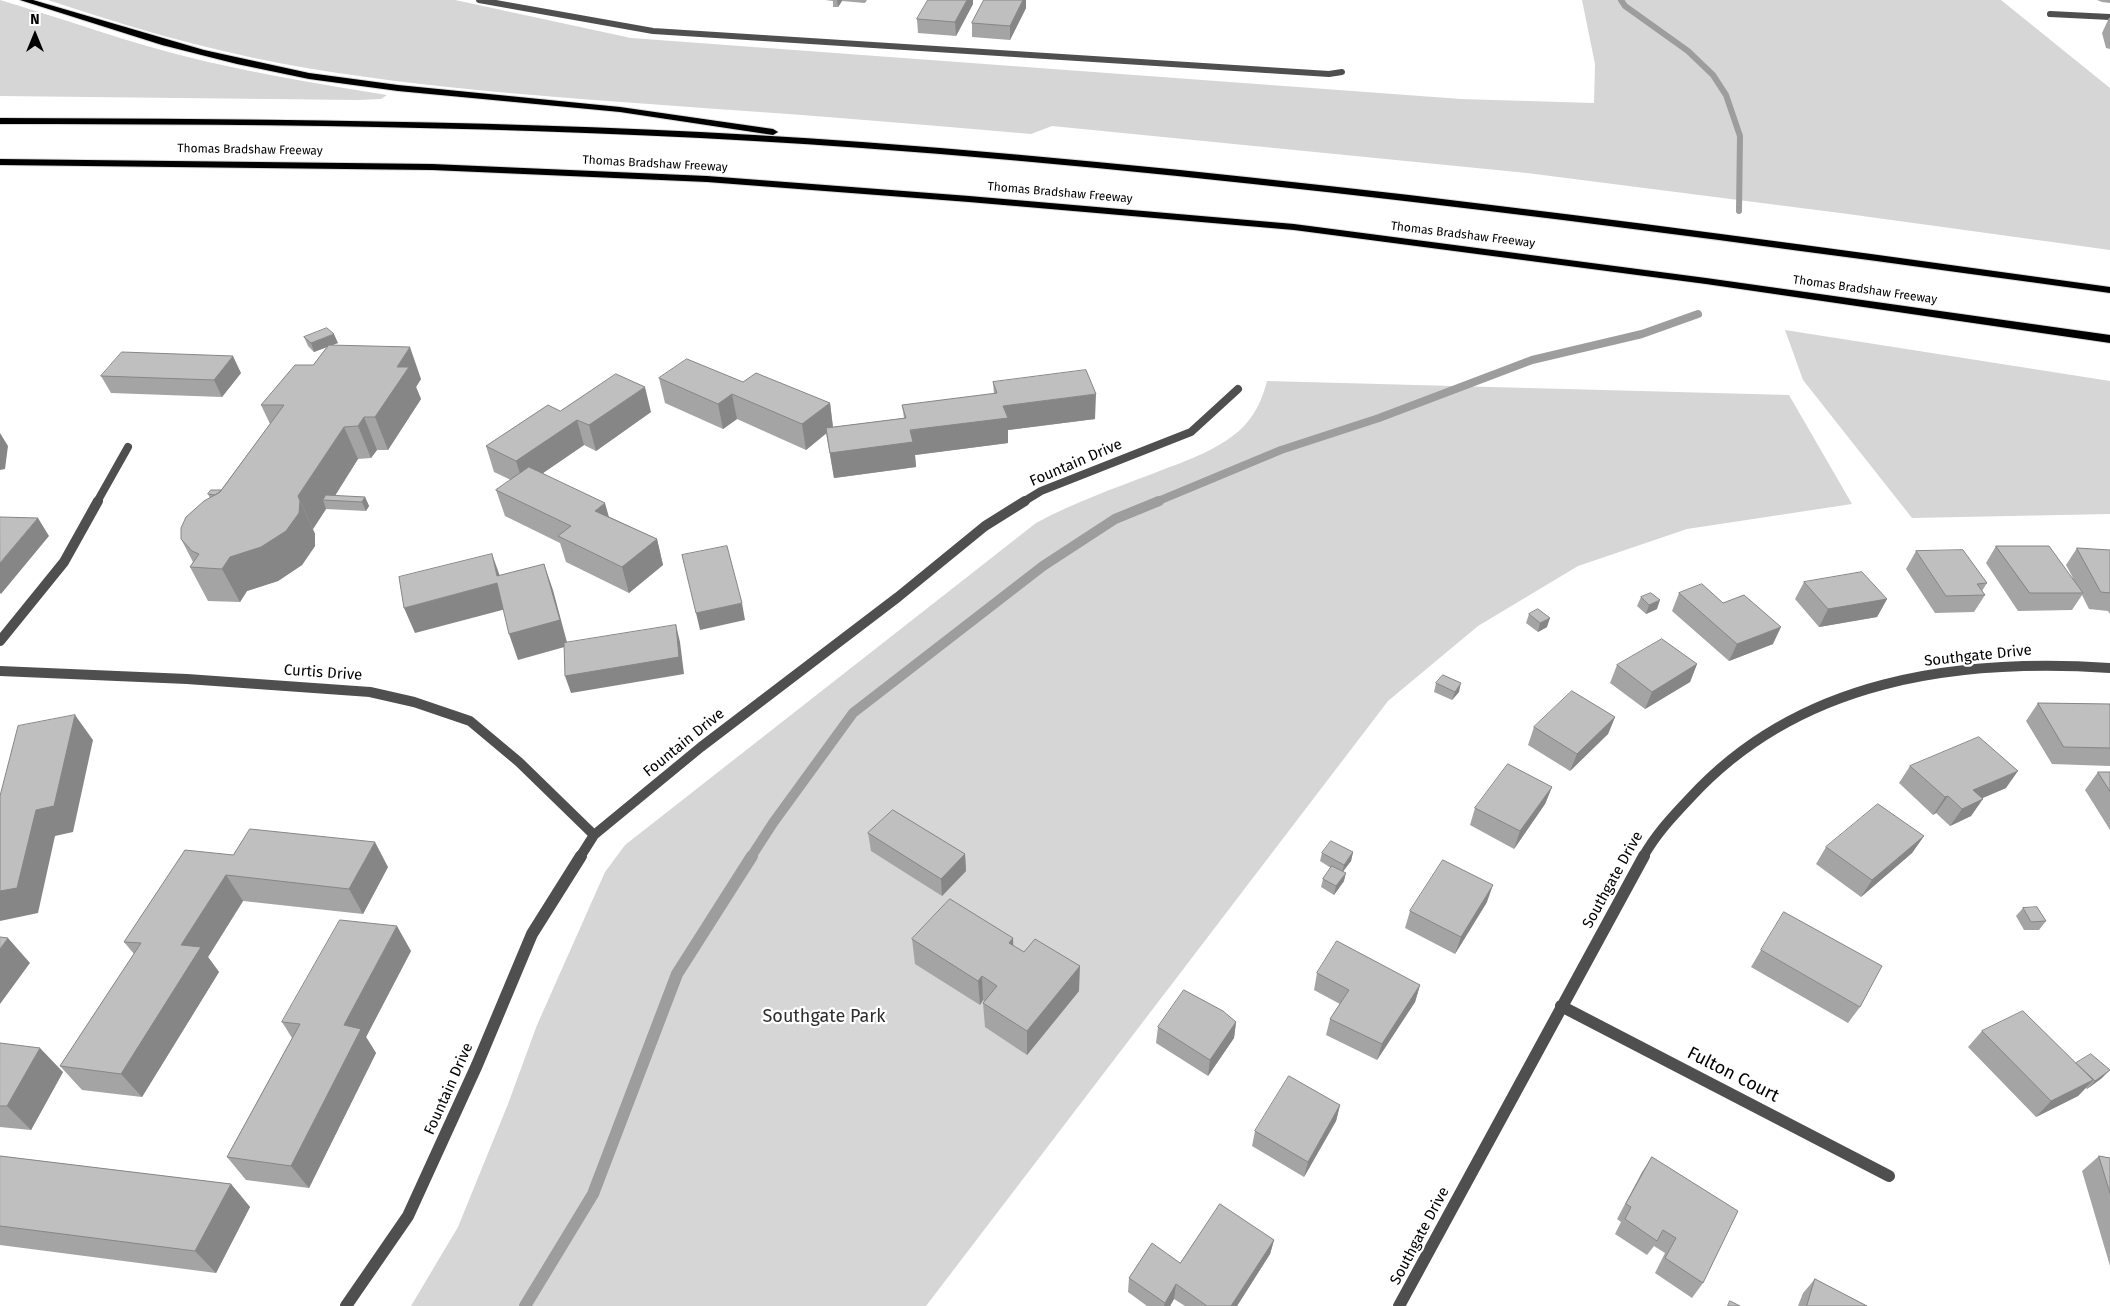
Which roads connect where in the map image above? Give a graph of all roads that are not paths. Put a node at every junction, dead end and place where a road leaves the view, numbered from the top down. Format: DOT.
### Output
graph roads {
  1 [pos="24,0"];
  2 [pos="479,0"];
  3 [pos="2050,14"];
  4 [pos="2110,17"];
  5 [pos="1342,72"];
  6 [pos="0,121"];
  7 [pos="859,145"];
  8 [pos="0,162"];
  9 [pos="2110,290"];
  10 [pos="2110,339"];
  11 [pos="1238,389"];
  12 [pos="128,448"];
  13 [pos="0,642"];
  14 [pos="2110,668"];
  15 [pos="0,671"];
  16 [pos="594,836"];
  17 [pos="1561,1006"];
  18 [pos="1889,1176"];
  19 [pos="346,1306"];
  20 [pos="1399,1306"];
  1 -- 7 [label="highway"];
  2 -- 5 [label="street"];
  3 -- 4 [label="street"];
  6 -- 7 [label="highway, Thomas Bradshaw Freeway"];
  7 -- 9 [label="highway, Thomas Bradshaw Freeway"];
  8 -- 10 [label="highway, Thomas Bradshaw Freeway"];
  11 -- 16 [label="street, Fountain Drive"];
  12 -- 13 [label="street"];
  14 -- 17 [label="street, Southgate Drive"];
  15 -- 16 [label="street, Curtis Drive"];
  16 -- 19 [label="street, Fountain Drive"];
  17 -- 18 [label="street, Fulton Court"];
  17 -- 20 [label="street, Southgate Drive"];
}
